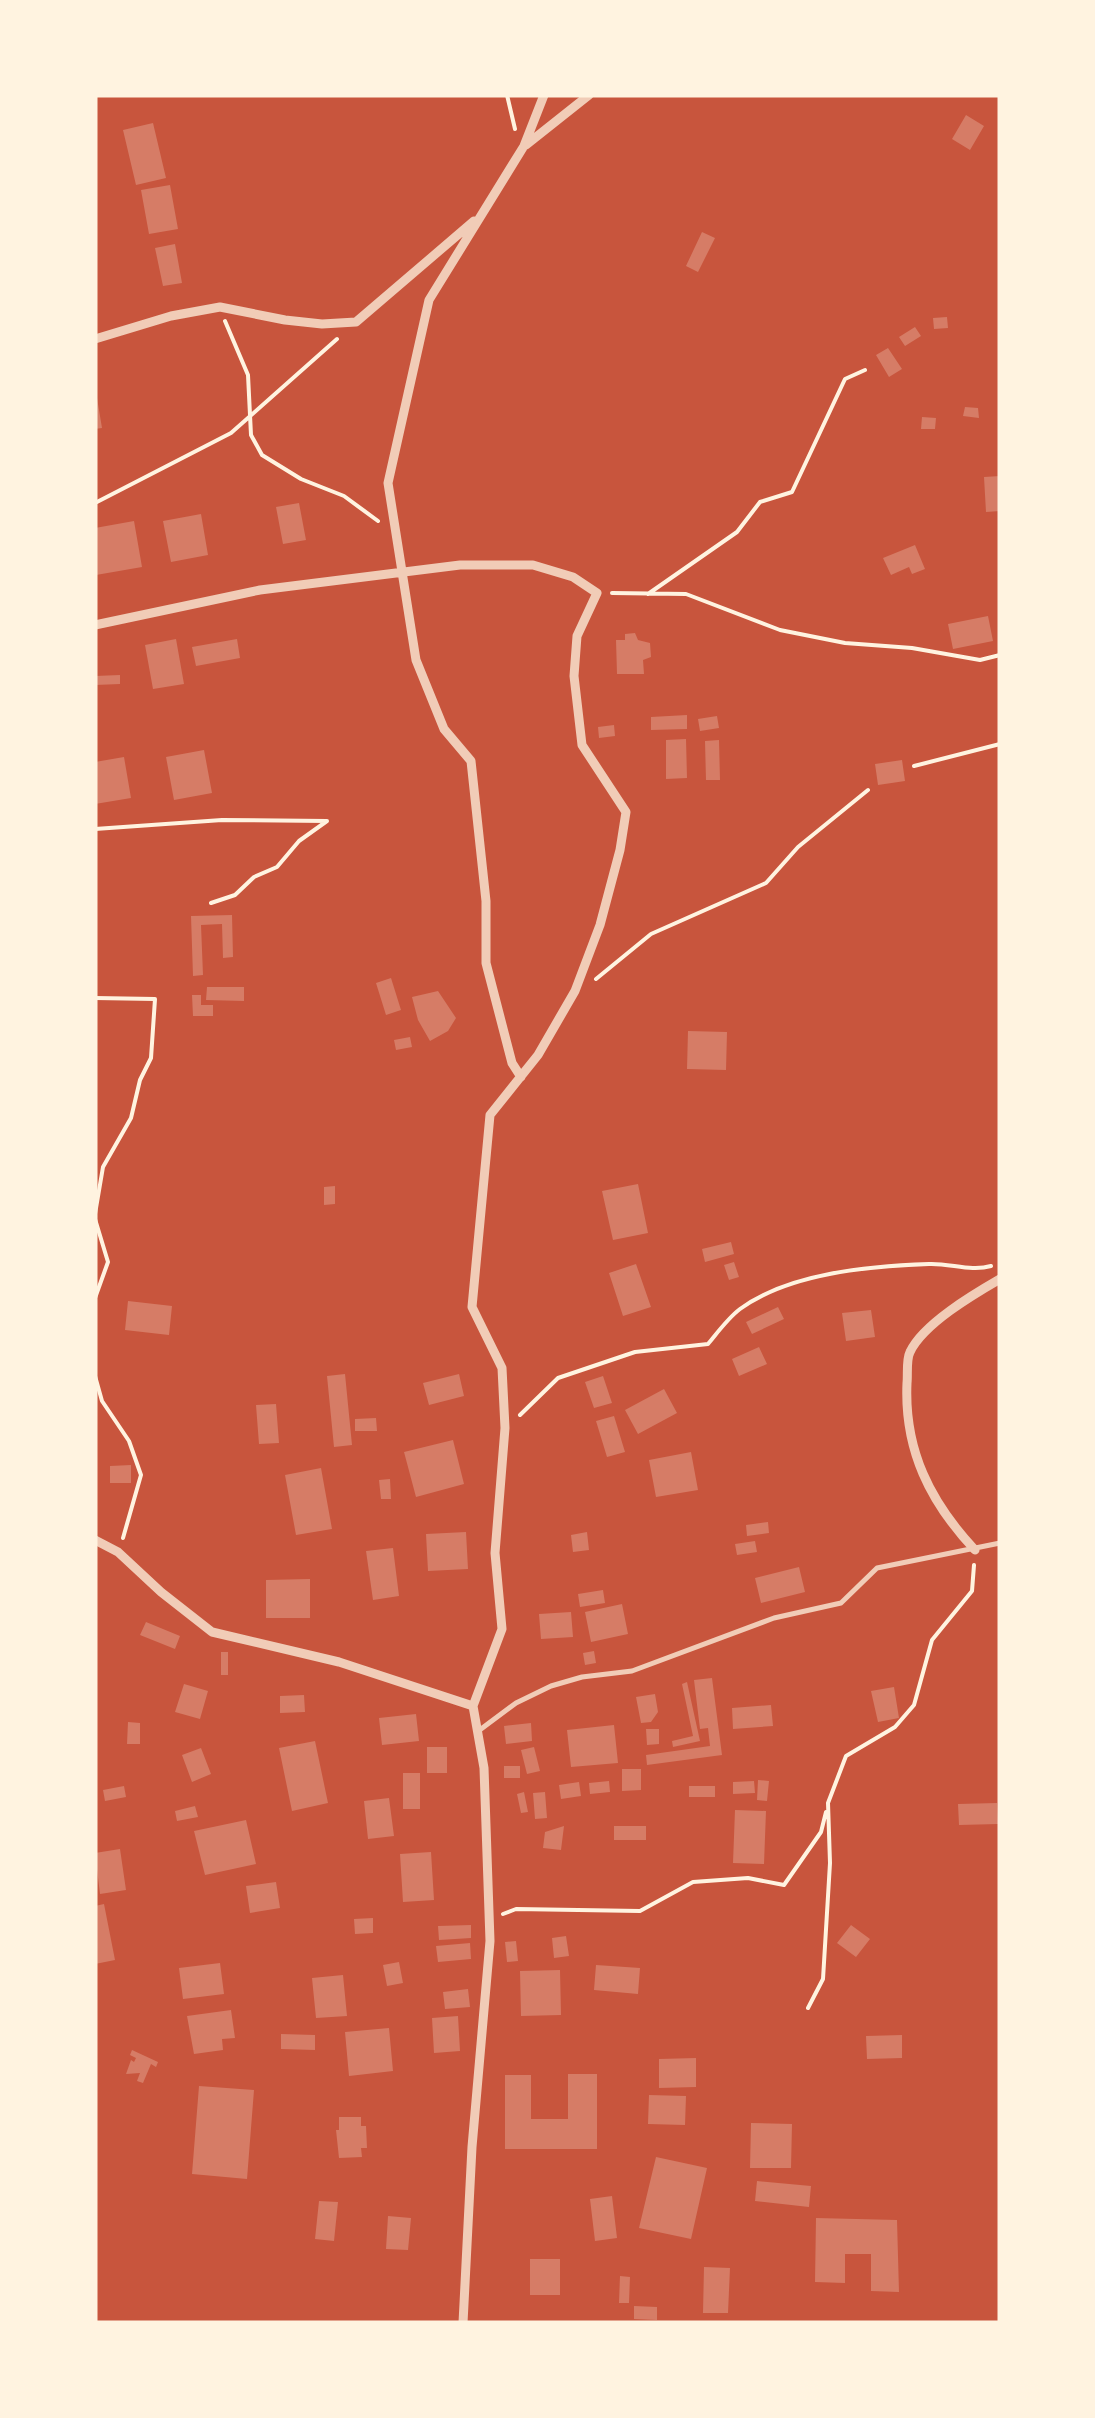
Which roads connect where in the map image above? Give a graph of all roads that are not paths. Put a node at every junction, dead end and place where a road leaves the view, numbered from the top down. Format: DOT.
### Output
graph roads {
  1 [pos="544,95"];
  2 [pos="589,95"];
  3 [pos="524,146"];
  4 [pos="484,213"];
  5 [pos="95,339"];
  6 [pos="401,573"];
  7 [pos="95,625"];
  8 [pos="520,1077"];
  9 [pos="1000,1280"];
  10 [pos="95,1540"];
  11 [pos="1000,1543"];
  12 [pos="975,1550"];
  13 [pos="473,1706"];
  14 [pos="477,1732"];
  15 [pos="463,2323"];
  1 -- 3 [label="street"];
  2 -- 3 [label="street"];
  3 -- 4 [label="street"];
  4 -- 5 [label="street"];
  4 -- 6 [label="street"];
  6 -- 7 [label="street"];
  6 -- 8 [label="street"];
  6 -- 8 [label="street"];
  8 -- 13 [label="street"];
  9 -- 12 [label="street"];
  10 -- 13 [label="street"];
  11 -- 12 [label="lane"];
  12 -- 14 [label="lane"];
  13 -- 14 [label="street"];
  14 -- 15 [label="street"];
}
